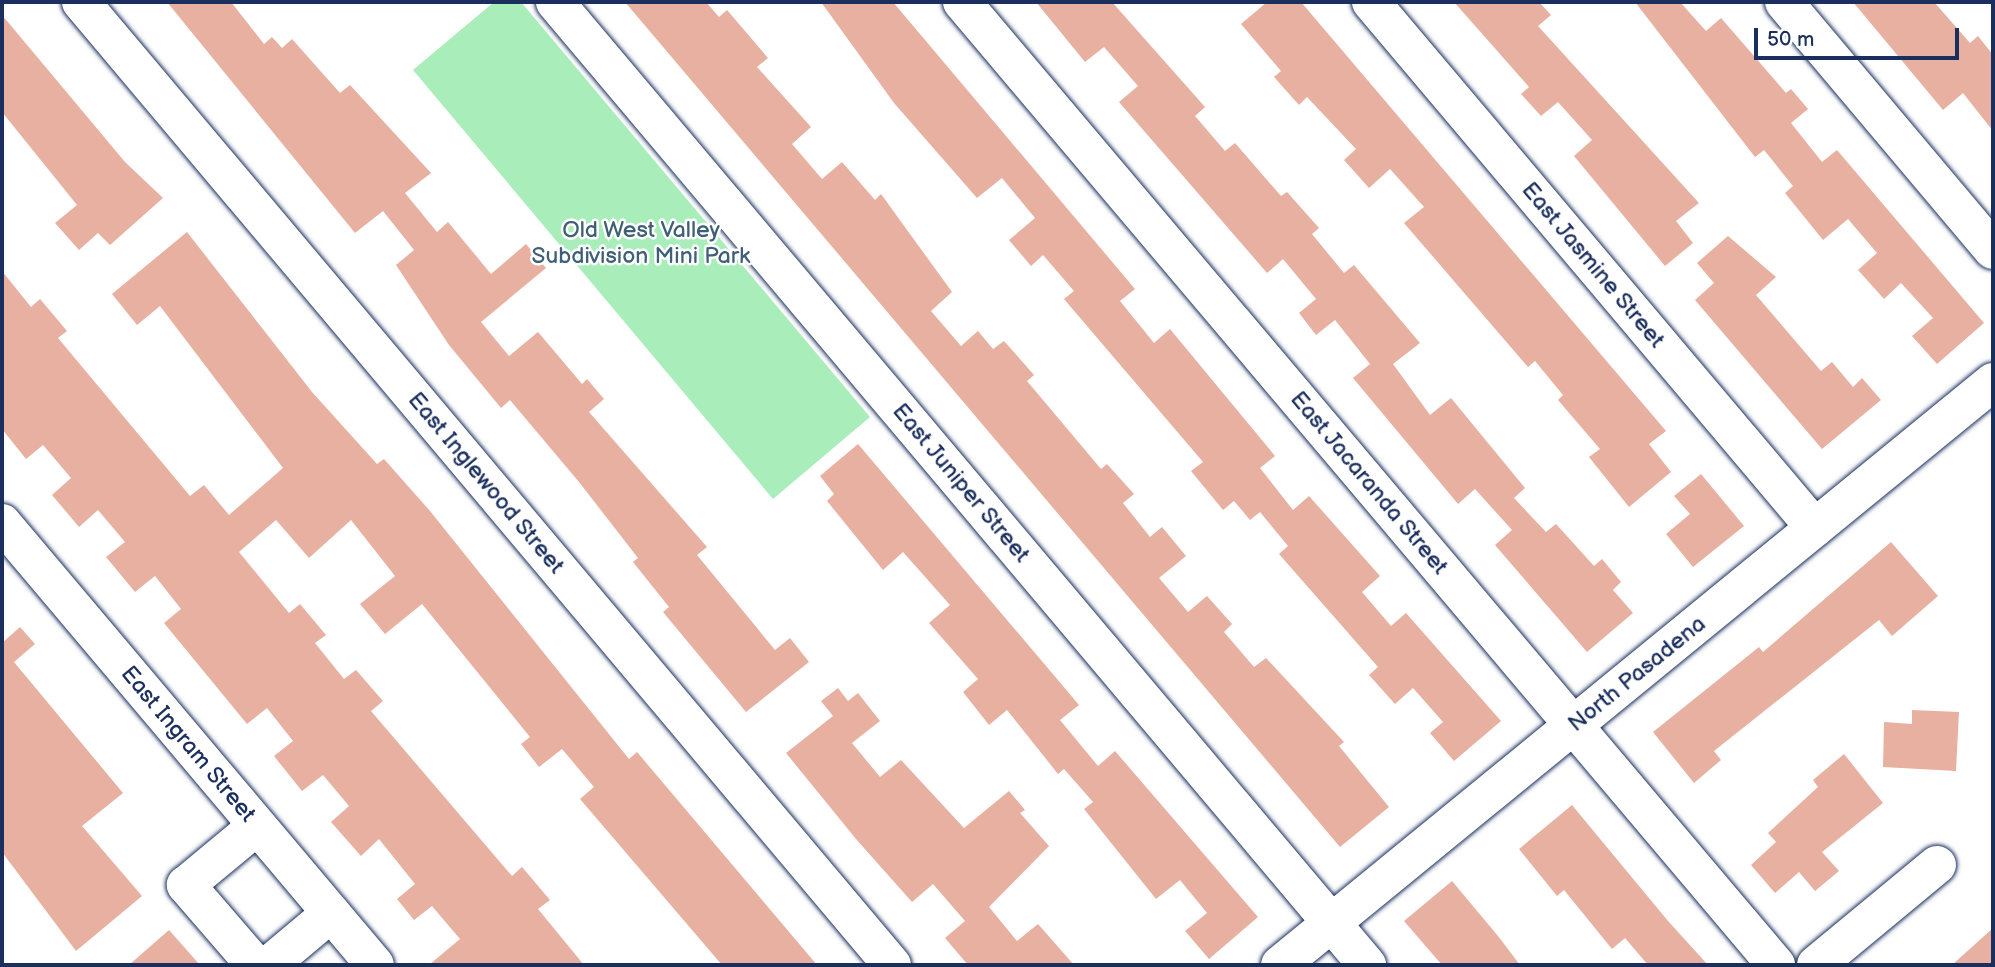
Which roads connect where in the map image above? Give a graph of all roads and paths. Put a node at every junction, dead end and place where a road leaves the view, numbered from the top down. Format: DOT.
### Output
graph roads {
  1 [pos="81,2"];
  2 [pos="555,2"];
  3 [pos="962,2"];
  4 [pos="1371,2"];
  5 [pos="1784,2"];
  6 [pos="1993,250"];
  7 [pos="1993,382"];
  8 [pos="2,523"];
  9 [pos="1815,528"];
  10 [pos="1574,726"];
  11 [pos="257,826"];
  12 [pos="1937,865"];
  13 [pos="331,913"];
  14 [pos="1332,923"];
  15 [pos="255,965"];
  16 [pos="269,965"];
  17 [pos="375,965"];
  18 [pos="892,965"];
  19 [pos="1280,965"];
  20 [pos="1367,965"];
  21 [pos="1776,965"];
  22 [pos="1816,965"];
  1 -- 18 [label="street, East Inglewood Street"];
  2 -- 14 [label="street, East Juniper Street"];
  3 -- 10 [label="street, East Jacaranda Street"];
  4 -- 9 [label="street, East Jasmine Street"];
  5 -- 6 [label="street"];
  7 -- 9 [label="street, North Pasadena"];
  8 -- 11 [label="street, East Ingram Street"];
  9 -- 10 [label="street, North Pasadena"];
  10 -- 14 [label="street, North Pasadena"];
  10 -- 21 [label="street, East Jacaranda Street"];
  11 -- 13 [label="street, East Ingram Street"];
  11 -- 15 [label="street"];
  12 -- 22 [label="street"];
  13 -- 16 [label="street"];
  13 -- 17 [label="street, East Ingram Street"];
  14 -- 19 [label="street, North Pasadena"];
  14 -- 20 [label="street, East Juniper Street"];
}
